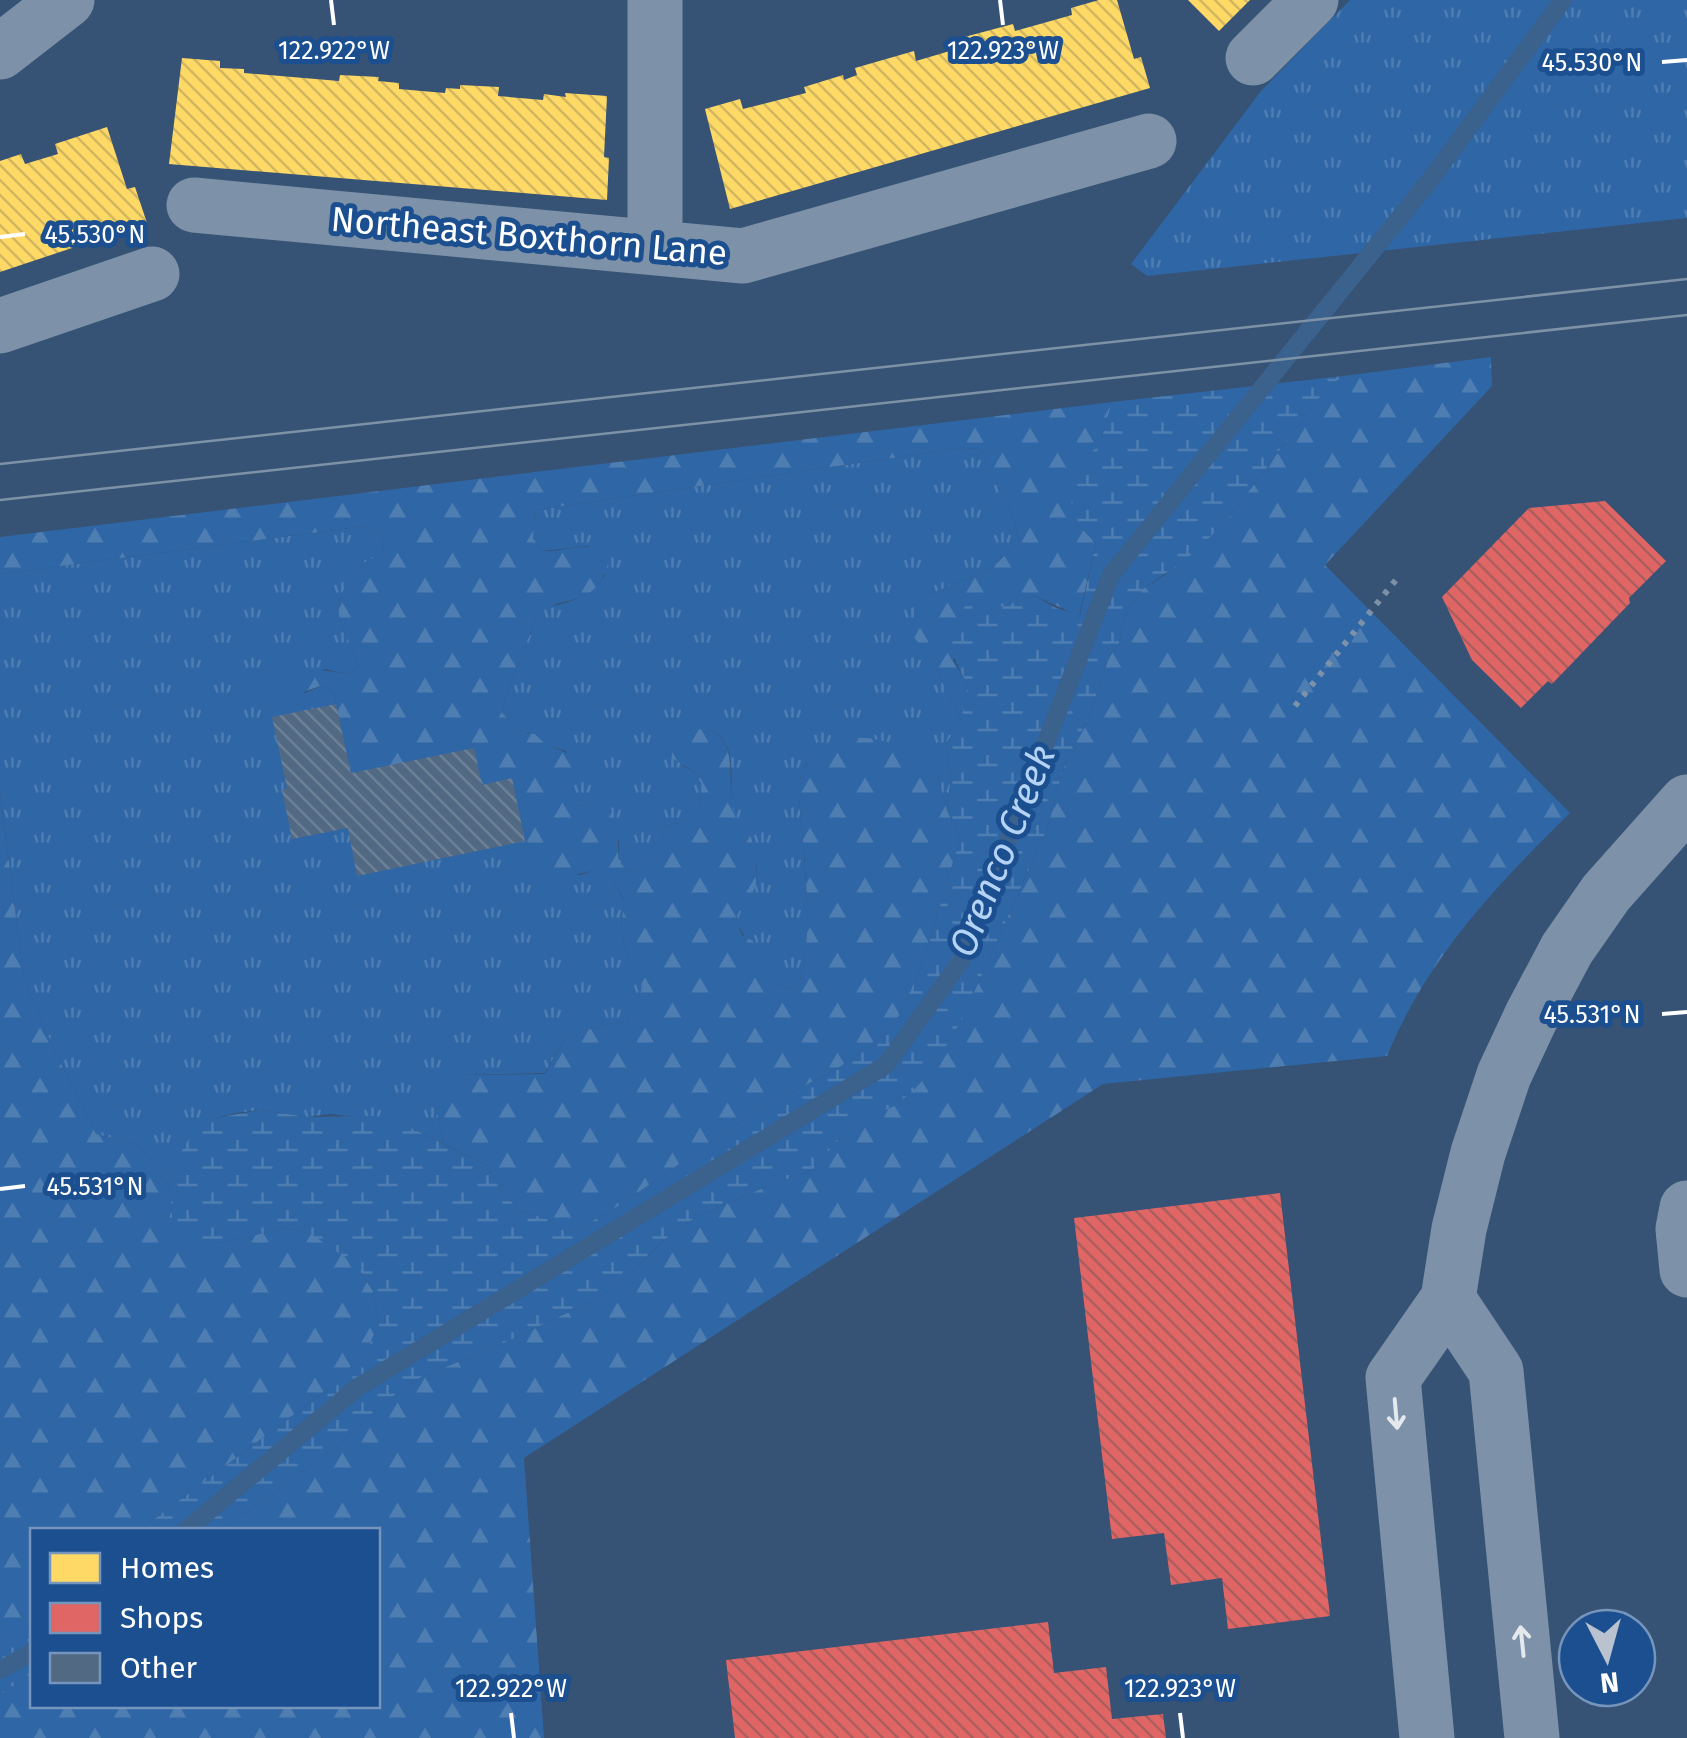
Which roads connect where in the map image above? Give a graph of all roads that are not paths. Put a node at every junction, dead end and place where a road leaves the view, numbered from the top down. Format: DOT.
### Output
graph roads {
  1 [pos="67,0"];
  2 [pos="655,0"];
  3 [pos="1312,0"];
  4 [pos="0,52"];
  5 [pos="1253,58"];
  6 [pos="1149,141"];
  7 [pos="194,205"];
  8 [pos="655,247"];
  9 [pos="152,274"];
  10 [pos="0,326"];
  11 [pos="1687,802"];
  12 [pos="1687,1208"];
  13 [pos="1687,1270"];
  14 [pos="1448,1298"];
  15 [pos="1427,1738"];
  16 [pos="1532,1738"];
  1 -- 4 [label="street"];
  2 -- 8 [label="street"];
  3 -- 5 [label="street"];
  6 -- 8 [label="street, Northeast Boxthorn Lane"];
  7 -- 8 [label="street, Northeast Boxthorn Lane"];
  9 -- 10 [label="street"];
  11 -- 14 [label="street"];
  12 -- 13 [label="street"];
  14 -- 15 [label="street, one-way"];
  16 -- 14 [label="street, one-way"];
}
